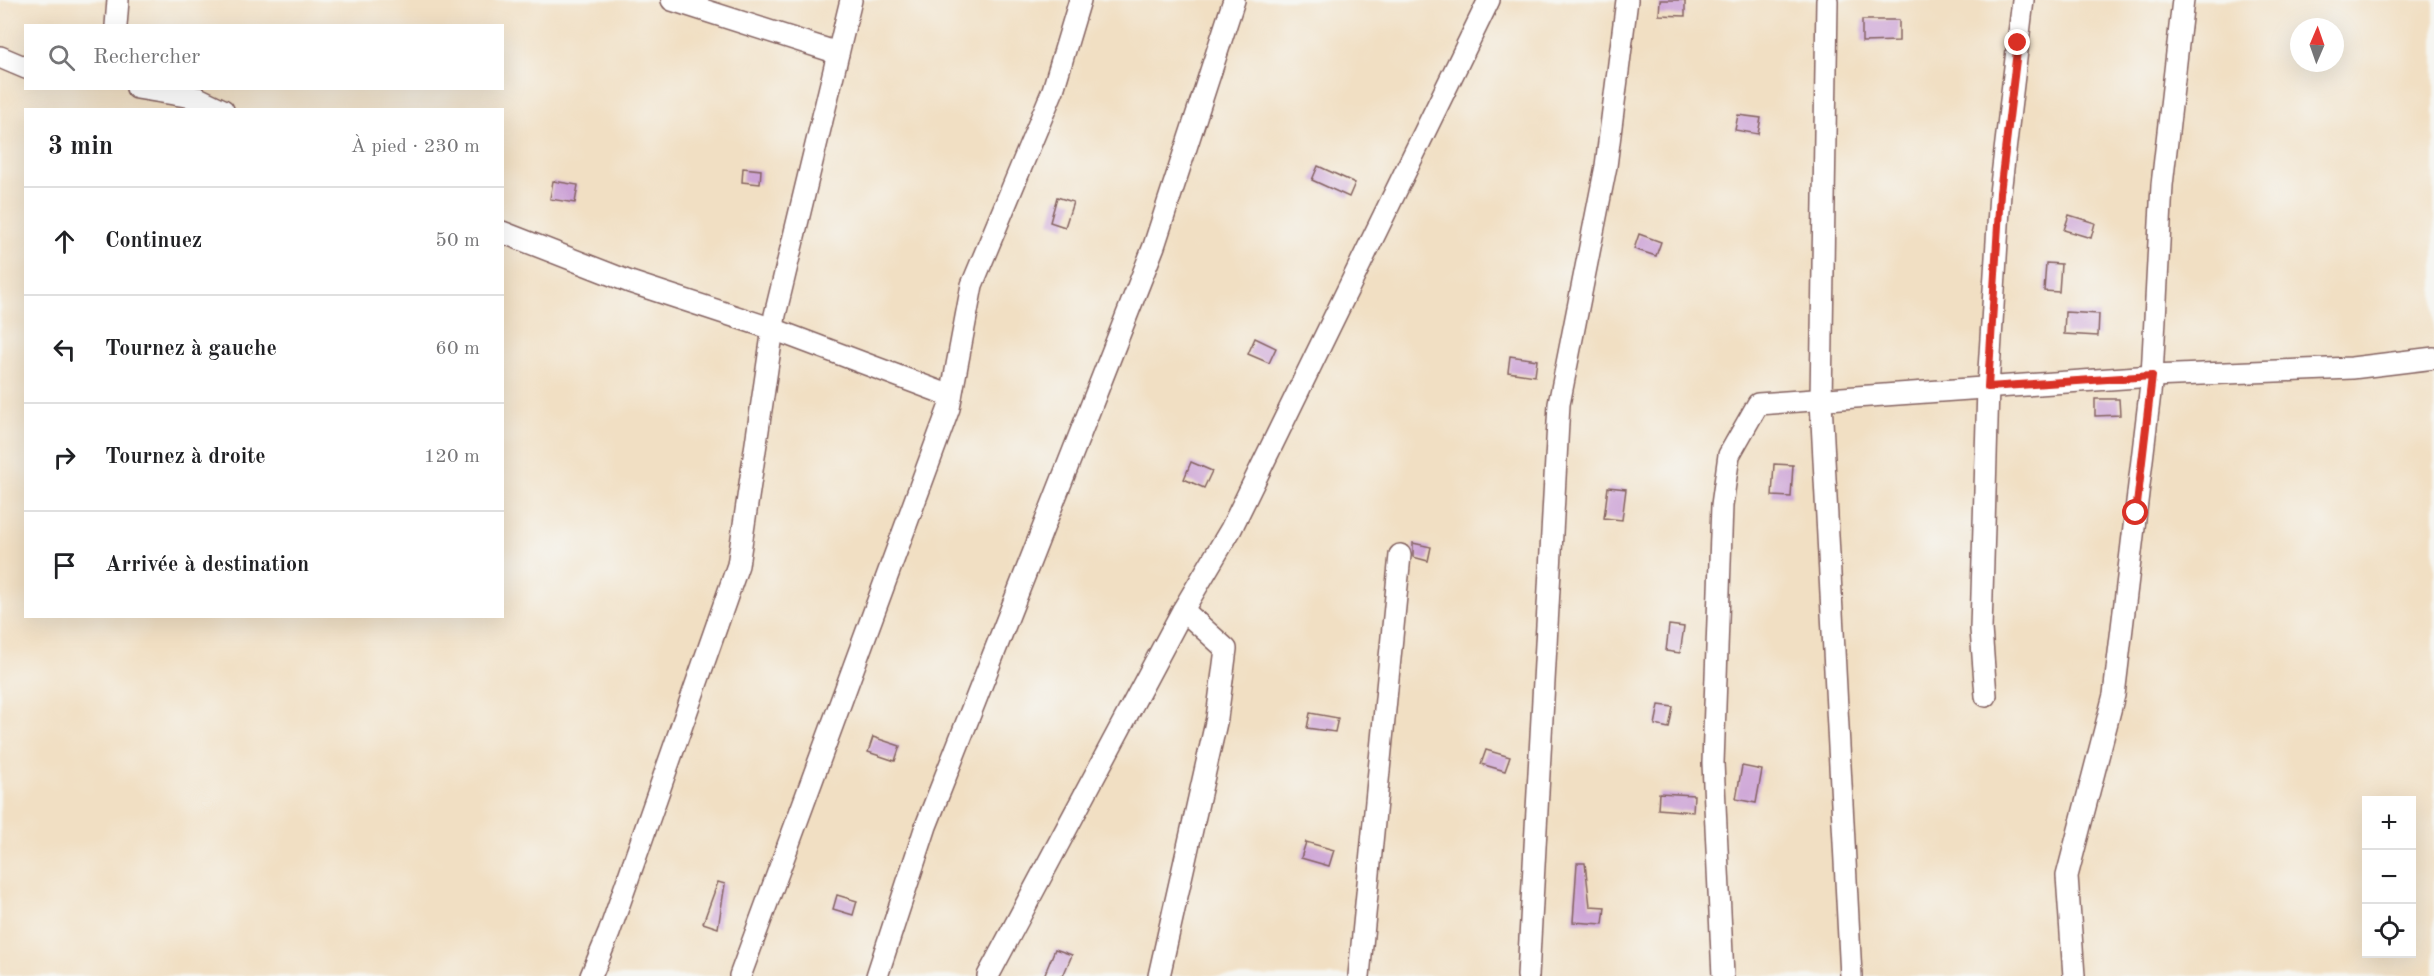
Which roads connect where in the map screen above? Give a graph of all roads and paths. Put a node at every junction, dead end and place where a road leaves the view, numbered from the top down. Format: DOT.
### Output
graph roads {
  1 [pos="118,0"];
  2 [pos="672,0"];
  3 [pos="851,0"];
  4 [pos="1080,0"];
  5 [pos="1234,0"];
  6 [pos="1489,0"];
  7 [pos="1627,0"];
  8 [pos="1827,0"];
  9 [pos="2023,0"];
  10 [pos="2183,0"];
  11 [pos="116,24"];
  12 [pos="838,53"];
  13 [pos="0,57"];
  14 [pos="24,67"];
  15 [pos="148,90"];
  16 [pos="219,108"];
  17 [pos="504,233"];
  18 [pos="773,329"];
  19 [pos="2434,358"];
  20 [pos="2152,376"];
  21 [pos="1988,387"];
  22 [pos="951,396"];
  23 [pos="1821,402"];
  24 [pos="1400,555"];
  25 [pos="1183,610"];
  26 [pos="1986,696"];
  27 [pos="591,976"];
  28 [pos="740,976"];
  29 [pos="877,976"];
  30 [pos="988,976"];
  31 [pos="1159,976"];
  32 [pos="1359,976"];
  33 [pos="1528,976"];
  34 [pos="1723,976"];
  35 [pos="1851,976"];
  36 [pos="2074,976"];
  1 -- 11 [label="street"];
  2 -- 12 [label="street"];
  3 -- 12 [label="street"];
  4 -- 22 [label="street"];
  5 -- 29 [label="street"];
  6 -- 25 [label="street"];
  7 -- 33 [label="street"];
  8 -- 23 [label="street"];
  9 -- 21 [label="street"];
  10 -- 20 [label="street"];
  12 -- 18 [label="street"];
  13 -- 14 [label="street"];
  15 -- 16 [label="street"];
  17 -- 18 [label="street"];
  18 -- 22 [label="street"];
  18 -- 27 [label="street"];
  19 -- 20 [label="street"];
  20 -- 21 [label="street"];
  20 -- 36 [label="street"];
  21 -- 23 [label="street"];
  21 -- 26 [label="street"];
  22 -- 28 [label="street"];
  23 -- 34 [label="street"];
  23 -- 35 [label="street"];
  24 -- 32 [label="street"];
  25 -- 30 [label="street"];
  25 -- 31 [label="street"];
}
